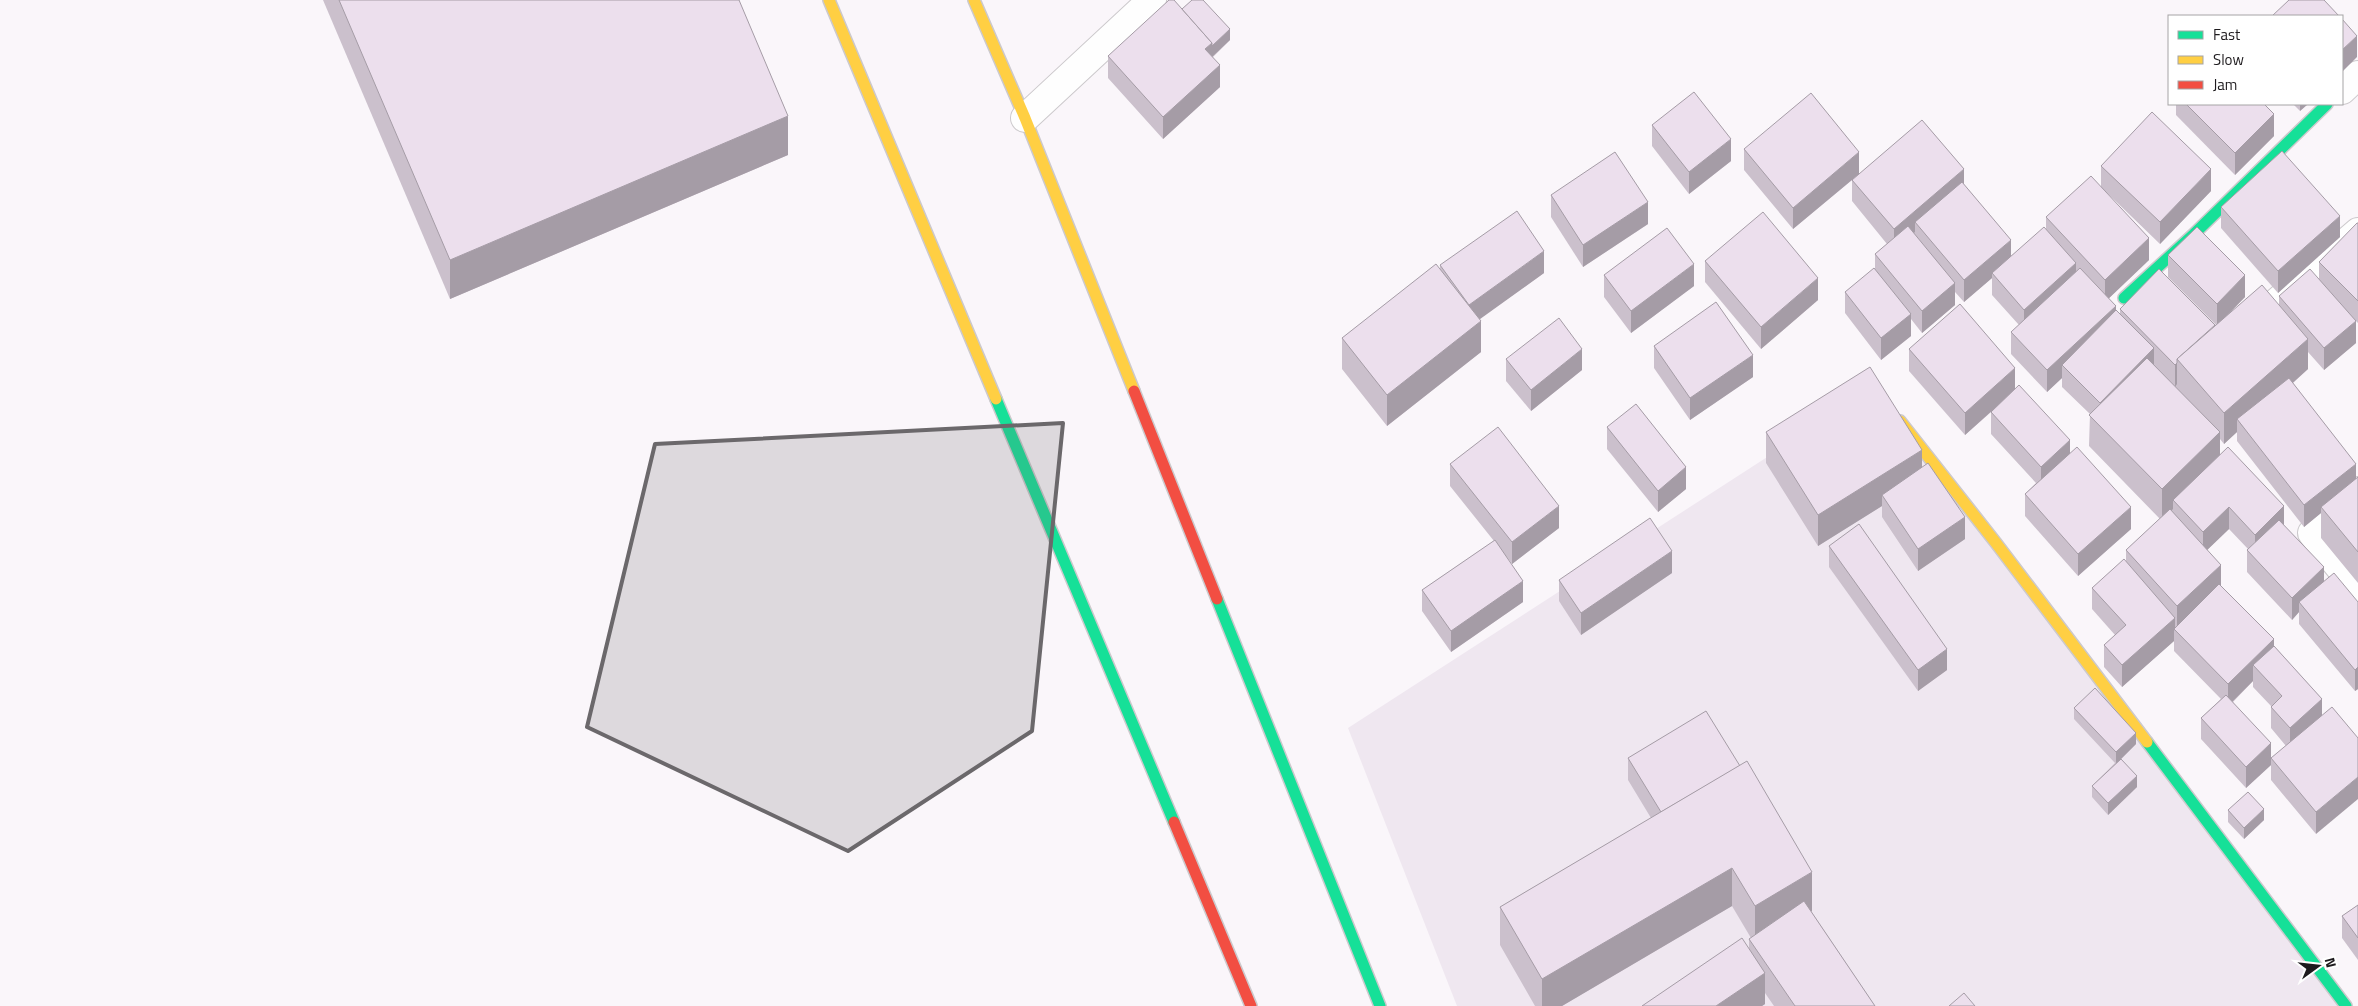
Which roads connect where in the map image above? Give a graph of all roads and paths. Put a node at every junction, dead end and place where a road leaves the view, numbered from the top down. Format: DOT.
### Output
graph roads {
  1 [pos="829,0"];
  2 [pos="974,0"];
  3 [pos="1152,0"];
  4 [pos="2358,75"];
  5 [pos="2343,89"];
  6 [pos="2326,105"];
  7 [pos="1025,118"];
  8 [pos="2358,232"];
  9 [pos="2124,298"];
  10 [pos="2278,300"];
  11 [pos="1892,412"];
  12 [pos="2358,491"];
  13 [pos="2358,590"];
  14 [pos="1251,1006"];
  15 [pos="1380,1006"];
  16 [pos="2346,1006"];
  1 -- 14 [label="street"];
  2 -- 7 [label="street"];
  3 -- 7 [label="street"];
  4 -- 5 [label="street"];
  6 -- 9 [label="street"];
  7 -- 15 [label="street"];
  8 -- 10 [label="street"];
  11 -- 16 [label="street"];
  12 -- 13 [label="street"];
}
